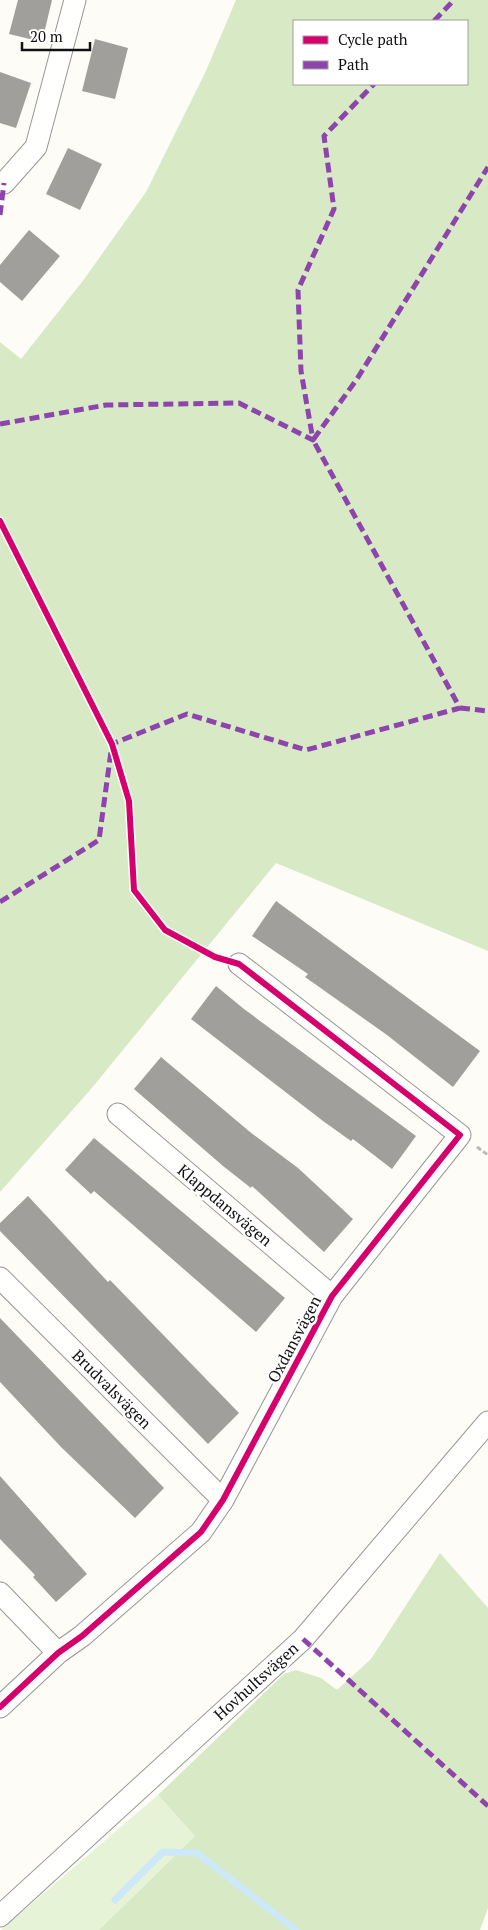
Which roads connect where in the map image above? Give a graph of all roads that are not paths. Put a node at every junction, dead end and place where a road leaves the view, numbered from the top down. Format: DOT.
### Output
graph roads {
  1 [pos="75,0"];
  2 [pos="4,183"];
  3 [pos="238,964"];
  4 [pos="118,1114"];
  5 [pos="0,1278"];
  6 [pos="332,1296"];
  7 [pos="488,1422"];
  8 [pos="223,1500"];
  9 [pos="0,1594"];
  10 [pos="58,1653"];
  11 [pos="0,1707"];
  12 [pos="0,1916"];
  1 -- 2 [label="street"];
  3 -- 6 [label="street, Oxdansvägen"];
  4 -- 6 [label="street, Klappdansvägen"];
  5 -- 8 [label="street, Brudvalsvägen"];
  6 -- 8 [label="street, Oxdansvägen"];
  7 -- 12 [label="street, Hovhultsvägen"];
  8 -- 10 [label="street, Oxdansvägen"];
  9 -- 10 [label="street"];
  10 -- 11 [label="street, Oxdansvägen"];
}
